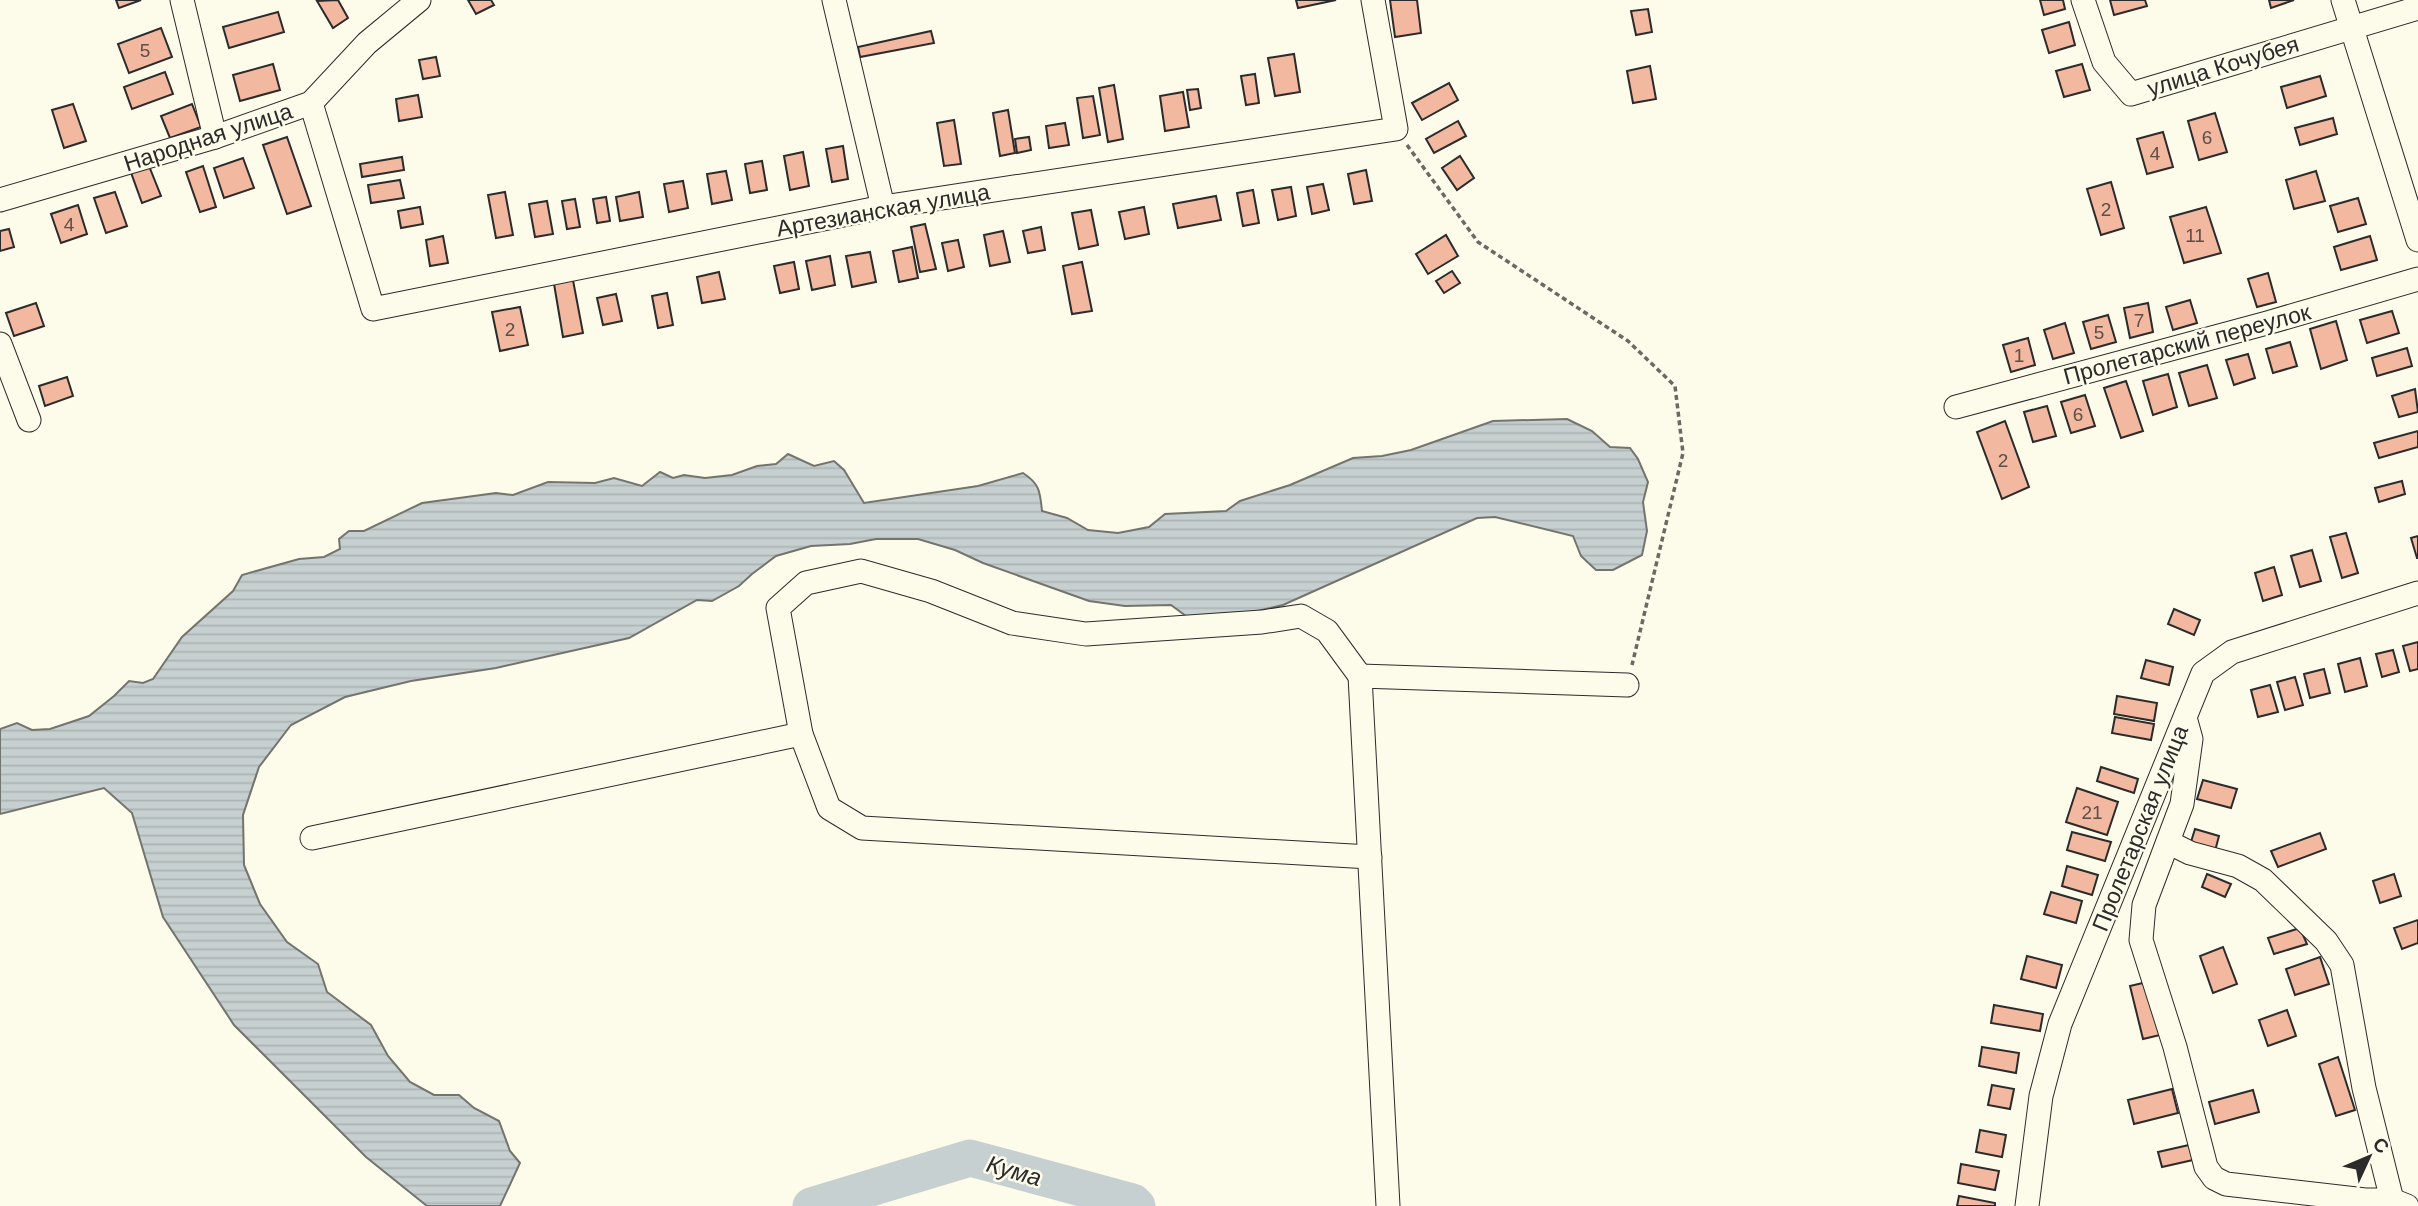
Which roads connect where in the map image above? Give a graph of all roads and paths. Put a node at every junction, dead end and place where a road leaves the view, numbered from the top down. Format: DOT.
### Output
graph roads {
  1 [pos="183,0"];
  2 [pos="419,0"];
  3 [pos="834,0"];
  4 [pos="1373,0"];
  5 [pos="2083,0"];
  6 [pos="2343,0"];
  7 [pos="2418,8"];
  8 [pos="2351,28"];
  9 [pos="311,103"];
  10 [pos="1396,129"];
  11 [pos="215,137"];
  12 [pos="0,200"];
  13 [pos="883,206"];
  14 [pos="2418,240"];
  15 [pos="2418,279"];
  16 [pos="0,344"];
  17 [pos="1956,407"];
  18 [pos="29,420"];
  19 [pos="2418,593"];
  20 [pos="1360,676"];
  21 [pos="1627,685"];
  22 [pos="2185,718"];
  23 [pos="801,734"];
  24 [pos="312,838"];
  25 [pos="2168,842"];
  26 [pos="1370,857"];
  27 [pos="2399,1203"];
  28 [pos="1388,1206"];
  29 [pos="2026,1206"];
  1 -- 11 [label="street"];
  2 -- 9 [label="street, Народная улица"];
  3 -- 13 [label="street"];
  4 -- 10 [label="street"];
  5 -- 8 [label="street, улица Кочубея"];
  6 -- 8 [label="street"];
  7 -- 8 [label="street, улица Кочубея"];
  8 -- 14 [label="street"];
  9 -- 11 [label="street, Народная улица"];
  9 -- 13 [label="street, Артезианская улица"];
  10 -- 13 [label="street, Артезианская улица"];
  10 -- 21 [label="path"];
  11 -- 12 [label="street, Народная улица"];
  15 -- 17 [label="street, Пролетарский переулок"];
  16 -- 18 [label="street"];
  19 -- 22 [label="street, Пролетарская улица"];
  20 -- 21 [label="street"];
  20 -- 23 [label="street"];
  20 -- 26 [label="street"];
  22 -- 25 [label="street"];
  22 -- 29 [label="street, Пролетарская улица"];
  23 -- 24 [label="street"];
  23 -- 26 [label="street"];
  25 -- 27 [label="street"];
  25 -- 27 [label="street"];
  26 -- 28 [label="street"];
}
